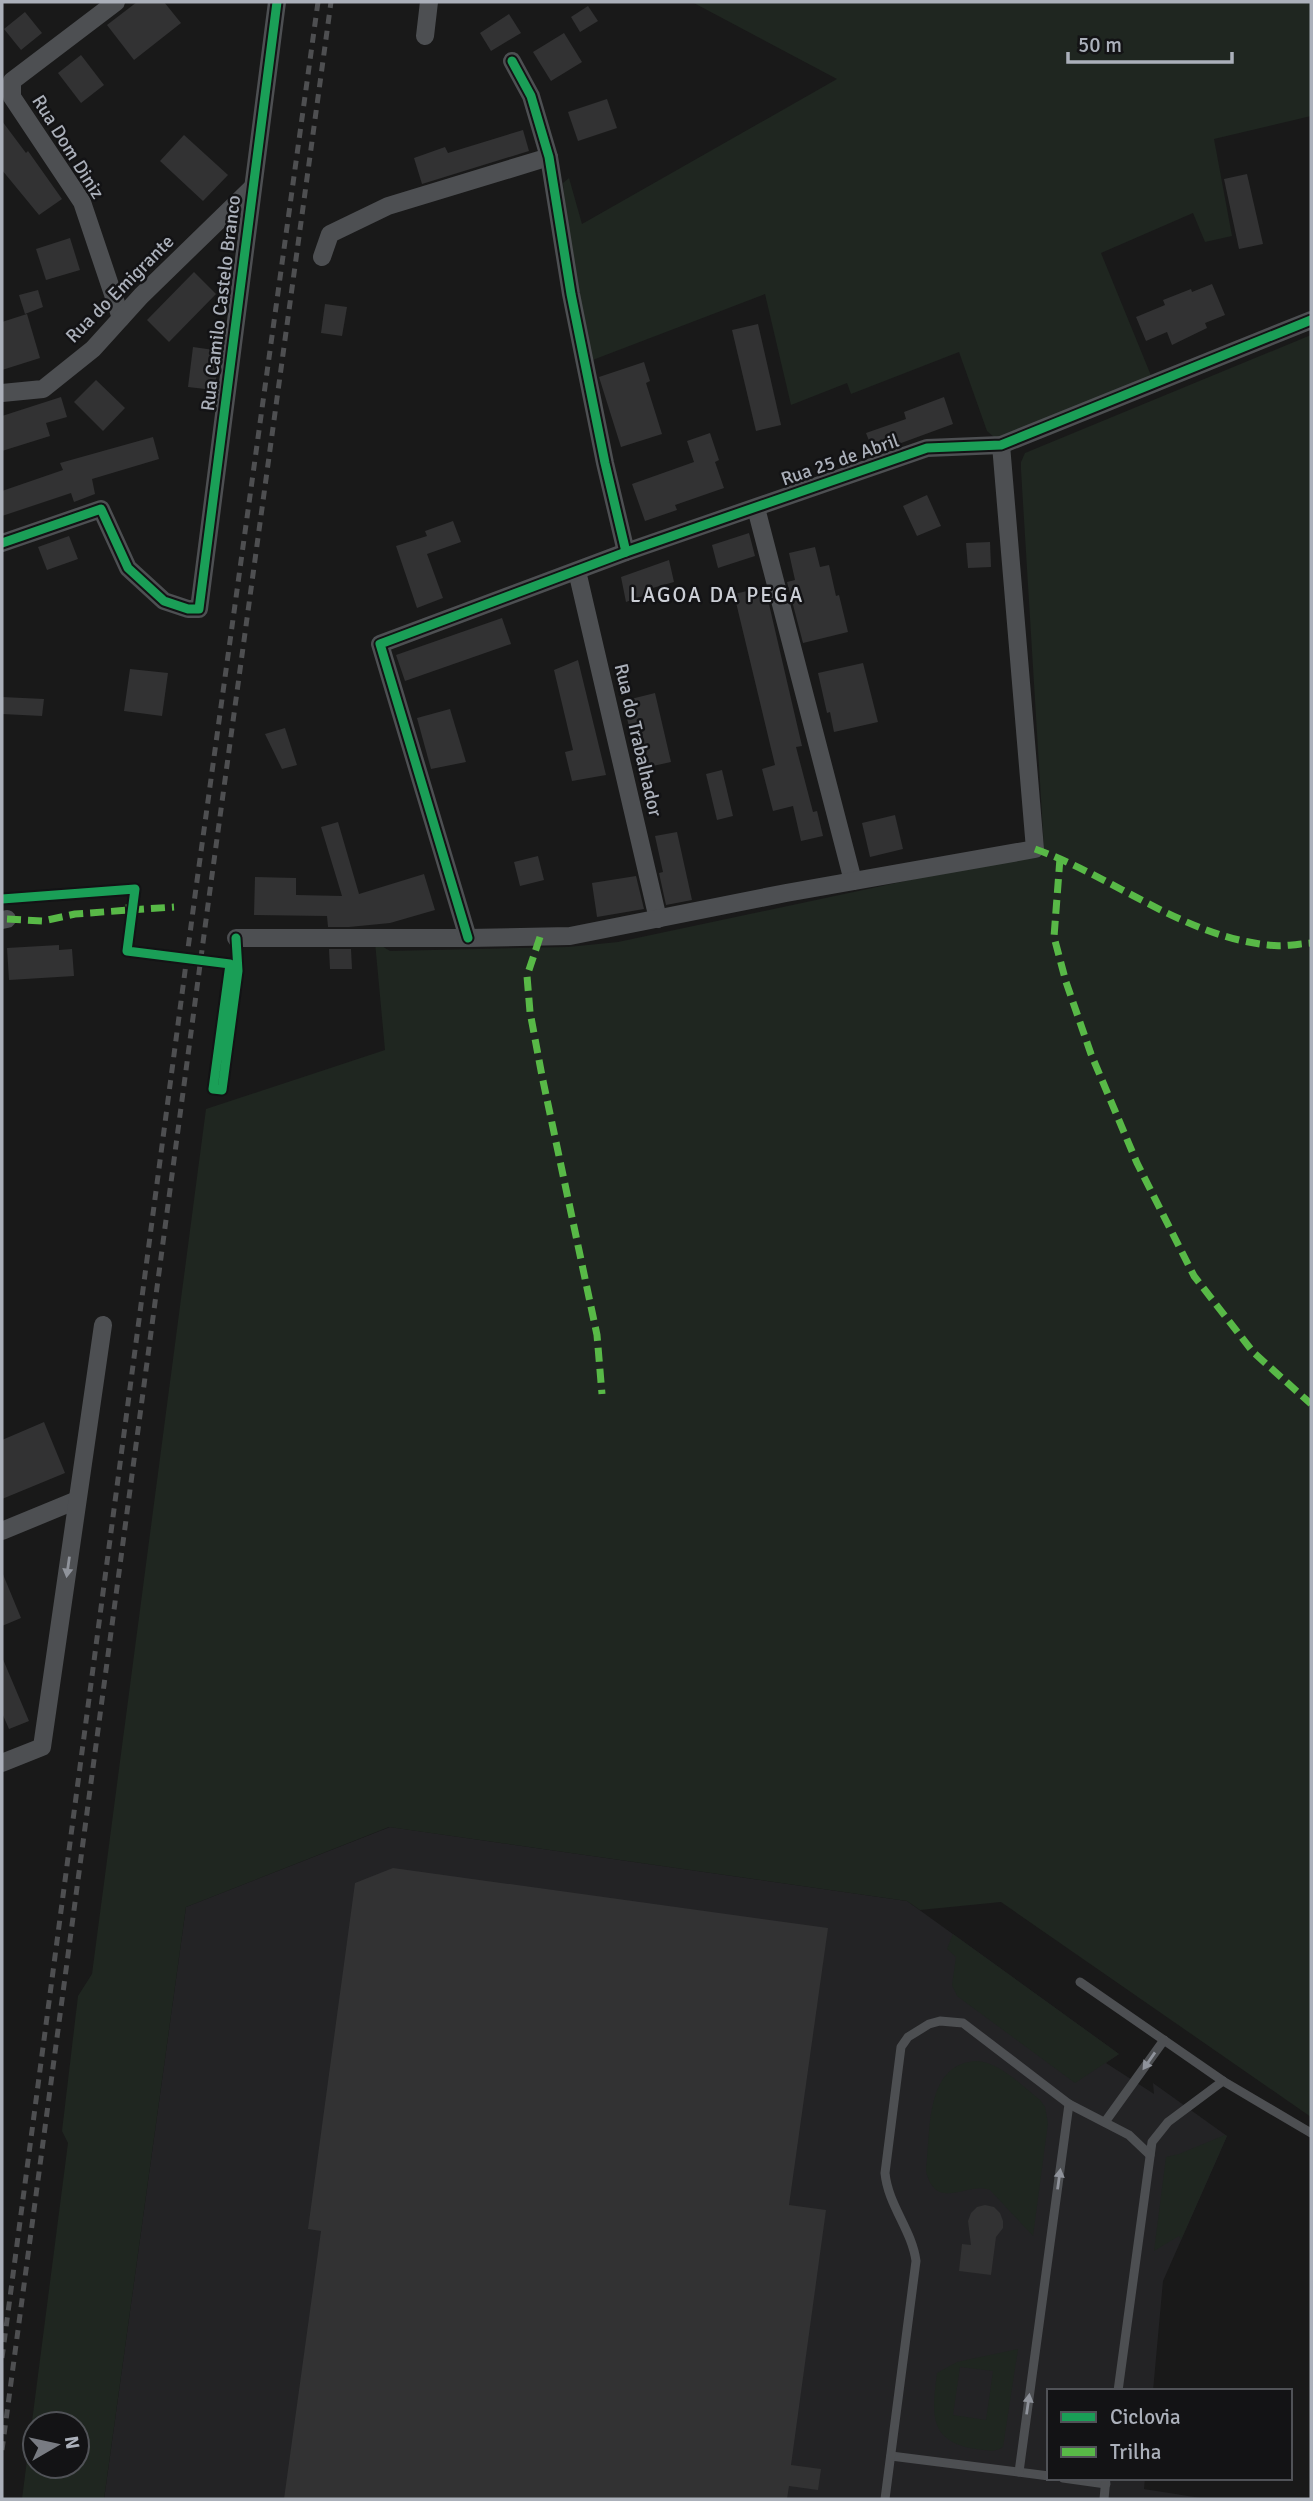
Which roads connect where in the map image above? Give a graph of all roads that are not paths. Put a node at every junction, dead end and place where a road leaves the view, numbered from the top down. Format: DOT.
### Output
graph roads {
  1 [pos="113,2"];
  2 [pos="278,2"];
  3 [pos="429,2"];
  4 [pos="425,36"];
  5 [pos="512,61"];
  6 [pos="549,157"];
  7 [pos="253,187"];
  8 [pos="323,257"];
  9 [pos="121,318"];
  10 [pos="1311,320"];
  11 [pos="2,393"];
  12 [pos="1001,445"];
  13 [pos="756,508"];
  14 [pos="2,543"];
  15 [pos="626,552"];
  16 [pos="577,571"];
  17 [pos="853,881"];
  18 [pos="658,919"];
  19 [pos="236,938"];
  20 [pos="468,939"];
  21 [pos="103,1325"];
  22 [pos="77,1500"];
  23 [pos="2,1531"];
  24 [pos="2,1763"];
  25 [pos="1080,1982"];
  26 [pos="1164,2040"];
  27 [pos="1223,2081"];
  28 [pos="1069,2104"];
  29 [pos="1105,2122"];
  30 [pos="1311,2133"];
  31 [pos="1150,2155"];
  32 [pos="1118,2389"];
  33 [pos="891,2456"];
  34 [pos="1019,2472"];
  35 [pos="1047,2476"];
  36 [pos="1106,2481"];
  37 [pos="885,2499"];
  38 [pos="1104,2499"];
  1 -- 9 [label="street, Rua Dom Diniz"];
  2 -- 7 [label="street, Rua Camilo Castelo Branco"];
  3 -- 4 [label="street"];
  5 -- 6 [label="street"];
  6 -- 8 [label="street"];
  6 -- 15 [label="street"];
  7 -- 9 [label="street, Rua do Emigrante"];
  7 -- 14 [label="street, Rua Camilo Castelo Branco"];
  9 -- 11 [label="street, Rua do Emigrante"];
  10 -- 12 [label="street, Rua 25 de Abril"];
  12 -- 13 [label="street, Rua 25 de Abril"];
  12 -- 17 [label="street"];
  13 -- 15 [label="street, Rua 25 de Abril"];
  13 -- 17 [label="street"];
  15 -- 16 [label="street, Rua 25 de Abril"];
  16 -- 18 [label="street, Rua do Trabalhador"];
  16 -- 20 [label="street, Rua 25 de Abril"];
  17 -- 18 [label="street"];
  18 -- 20 [label="street"];
  19 -- 20 [label="street"];
  21 -- 22 [label="street"];
  22 -- 23 [label="street"];
  22 -- 24 [label="street, one-way"];
  25 -- 26 [label="lane"];
  26 -- 27 [label="lane"];
  26 -- 29 [label="lane, one-way"];
  27 -- 30 [label="lane"];
  27 -- 31 [label="lane"];
  28 -- 29 [label="lane"];
  28 -- 33 [label="lane"];
  34 -- 28 [label="lane, one-way"];
  29 -- 31 [label="lane"];
  31 -- 32 [label="lane"];
  33 -- 34 [label="lane"];
  33 -- 37 [label="lane"];
  34 -- 35 [label="lane"];
  36 -- 38 [label="lane"];
}
